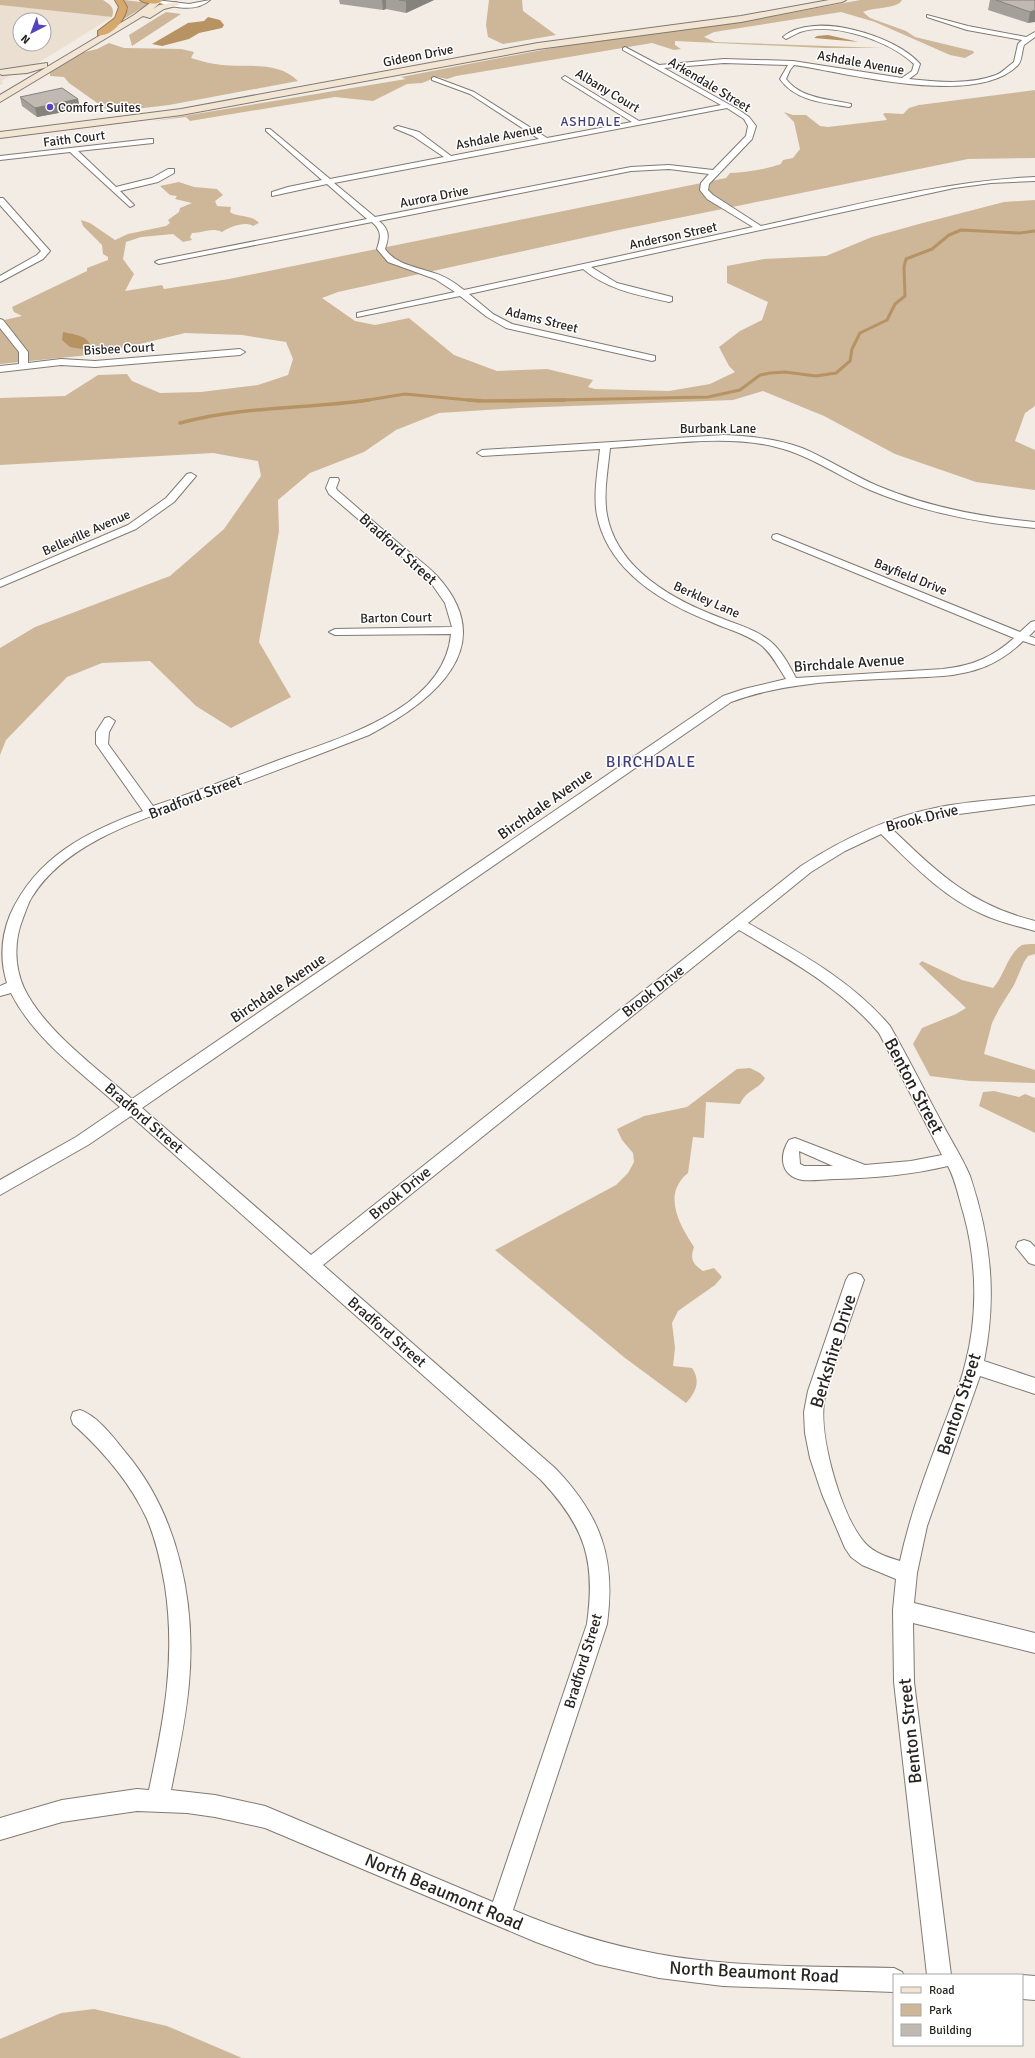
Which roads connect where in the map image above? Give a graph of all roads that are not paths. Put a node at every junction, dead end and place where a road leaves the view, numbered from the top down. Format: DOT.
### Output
graph roads {
  1 [pos="119,0"];
  2 [pos="144,0"];
  3 [pos="820,0"];
  4 [pos="842,0"];
  5 [pos="159,1"];
  6 [pos="204,2"];
  7 [pos="176,5"];
  8 [pos="929,16"];
  9 [pos="1035,34"];
  10 [pos="99,37"];
  11 [pos="786,37"];
  12 [pos="1026,39"];
  13 [pos="625,49"];
  14 [pos="793,63"];
  15 [pos="45,65"];
  16 [pos="658,67"];
  17 [pos="1,73"];
  18 [pos="30,77"];
  19 [pos="565,78"];
  20 [pos="434,79"];
  21 [pos="903,81"];
  22 [pos="319,85"];
  23 [pos="0,92"];
  24 [pos="0,99"];
  25 [pos="849,105"];
  26 [pos="728,106"];
  27 [pos="638,123"];
  28 [pos="398,128"];
  29 [pos="0,130"];
  30 [pos="268,130"];
  31 [pos="0,135"];
  32 [pos="545,140"];
  33 [pos="150,141"];
  34 [pos="72,150"];
  35 [pos="0,158"];
  36 [pos="449,158"];
  37 [pos="171,171"];
  38 [pos="715,173"];
  39 [pos="1035,178"];
  40 [pos="327,181"];
  41 [pos="114,190"];
  42 [pos="275,194"];
  43 [pos="0,200"];
  44 [pos="130,205"];
  45 [pos="373,220"];
  46 [pos="761,229"];
  47 [pos="159,262"];
  48 [pos="586,266"];
  49 [pos="0,279"];
  50 [pos="462,293"];
  51 [pos="669,299"];
  52 [pos="360,315"];
  53 [pos="0,322"];
  54 [pos="240,352"];
  55 [pos="652,358"];
  56 [pos="24,366"];
  57 [pos="0,369"];
  58 [pos="604,446"];
  59 [pos="482,453"];
  60 [pos="191,476"];
  61 [pos="334,480"];
  62 [pos="1035,525"];
  63 [pos="777,537"];
  64 [pos="0,584"];
  65 [pos="1035,624"];
  66 [pos="458,630"];
  67 [pos="335,632"];
  68 [pos="1022,636"];
  69 [pos="1035,642"];
  70 [pos="793,682"];
  71 [pos="109,721"];
  72 [pos="1035,800"];
  73 [pos="151,813"];
  74 [pos="883,828"];
  75 [pos="738,923"];
  76 [pos="1035,926"];
  77 [pos="15,986"];
  78 [pos="0,991"];
  79 [pos="132,1107"];
  80 [pos="952,1159"];
  81 [pos="863,1171"];
  82 [pos="0,1188"];
  83 [pos="311,1265"];
  84 [pos="855,1280"];
  85 [pos="974,1366"];
  86 [pos="1035,1386"];
  87 [pos="80,1418"];
  88 [pos="907,1573"];
  89 [pos="903,1610"];
  90 [pos="1035,1643"];
  91 [pos="158,1800"];
  92 [pos="0,1829"];
  93 [pos="500,1915"];
  94 [pos="939,1974"];
  95 [pos="893,1980"];
  96 [pos="1023,1987"];
  97 [pos="1035,1988"];
  1 -- 10 [label="highway"];
  2 -- 5 [label="highway"];
  3 -- 22 [label="main road, Gideon Drive"];
  4 -- 22 [label="main road, Gideon Drive"];
  5 -- 6 [label="street"];
  5 -- 7 [label="street"];
  5 -- 10 [label="main road"];
  6 -- 7 [label="street"];
  7 -- 10 [label="main road"];
  8 -- 12 [label="street"];
  9 -- 12 [label="street"];
  10 -- 15 [label="main road"];
  10 -- 18 [label="main road"];
  11 -- 21 [label="street"];
  12 -- 21 [label="street, Ashdale Avenue"];
  13 -- 16 [label="street, Arkendale Street"];
  14 -- 16 [label="street, Ashdale Avenue"];
  14 -- 21 [label="street, Ashdale Avenue"];
  14 -- 25 [label="street"];
  15 -- 17 [label="main road"];
  15 -- 18 [label="main road"];
  16 -- 26 [label="street, Arkendale Street"];
  17 -- 18 [label="main road"];
  18 -- 23 [label="main road"];
  18 -- 24 [label="main road"];
  19 -- 27 [label="street, Albany Court"];
  20 -- 32 [label="street"];
  22 -- 29 [label="main road, Gideon Drive"];
  22 -- 31 [label="main road, Gideon Drive"];
  26 -- 27 [label="street, Ashdale Avenue"];
  26 -- 38 [label="street, Arkendale Street"];
  27 -- 32 [label="street, Ashdale Avenue"];
  28 -- 36 [label="street"];
  30 -- 40 [label="street, Adams Street"];
  32 -- 36 [label="street, Ashdale Avenue"];
  33 -- 34 [label="street, Faith Court"];
  34 -- 35 [label="street, Faith Court"];
  34 -- 41 [label="street"];
  36 -- 40 [label="street, Ashdale Avenue"];
  37 -- 41 [label="street"];
  38 -- 45 [label="street, Aurora Drive"];
  38 -- 46 [label="street, Arkendale Street"];
  39 -- 46 [label="street, Anderson Street"];
  40 -- 42 [label="street, Ashdale Avenue"];
  40 -- 45 [label="street, Adams Street"];
  41 -- 44 [label="street"];
  43 -- 49 [label="street"];
  45 -- 47 [label="street, Aurora Drive"];
  45 -- 50 [label="street, Adams Street"];
  46 -- 48 [label="street, Anderson Street"];
  48 -- 50 [label="street, Anderson Street"];
  48 -- 51 [label="street"];
  50 -- 52 [label="street, Anderson Street"];
  50 -- 55 [label="street, Adams Street"];
  53 -- 56 [label="street"];
  54 -- 56 [label="street, Bisbee Court"];
  56 -- 57 [label="street, Bisbee Court"];
  58 -- 59 [label="street, Burbank Lane"];
  58 -- 62 [label="street, Burbank Lane"];
  58 -- 70 [label="street, Berkley Lane"];
  60 -- 64 [label="street, Belleville Avenue"];
  61 -- 66 [label="street, Bradford Street"];
  63 -- 68 [label="street, Bayfield Drive"];
  65 -- 68 [label="street, Birchdale Avenue"];
  66 -- 67 [label="street, Barton Court"];
  66 -- 73 [label="street, Bradford Street"];
  68 -- 69 [label="street, Bayfield Drive"];
  68 -- 70 [label="street, Birchdale Avenue"];
  70 -- 79 [label="street, Birchdale Avenue"];
  71 -- 73 [label="street"];
  72 -- 74 [label="street, Brook Drive"];
  73 -- 77 [label="street, Bradford Street"];
  74 -- 75 [label="street, Brook Drive"];
  74 -- 76 [label="street"];
  75 -- 80 [label="street, Benton Street"];
  75 -- 83 [label="street, Brook Drive"];
  77 -- 78 [label="street"];
  77 -- 79 [label="street, Bradford Street"];
  79 -- 82 [label="street, Birchdale Avenue"];
  79 -- 83 [label="street, Bradford Street"];
  80 -- 81 [label="street"];
  80 -- 85 [label="street, Benton Street"];
  83 -- 93 [label="street, Bradford Street"];
  84 -- 88 [label="street, Berkshire Drive"];
  85 -- 86 [label="street"];
  85 -- 88 [label="street, Benton Street"];
  87 -- 91 [label="street"];
  88 -- 89 [label="street, Benton Street"];
  89 -- 90 [label="street"];
  89 -- 94 [label="street, Benton Street"];
  91 -- 92 [label="street, North Beaumont Road"];
  91 -- 93 [label="street, North Beaumont Road"];
  93 -- 95 [label="street, North Beaumont Road"];
  96 -- 97 [label="street"];
}
